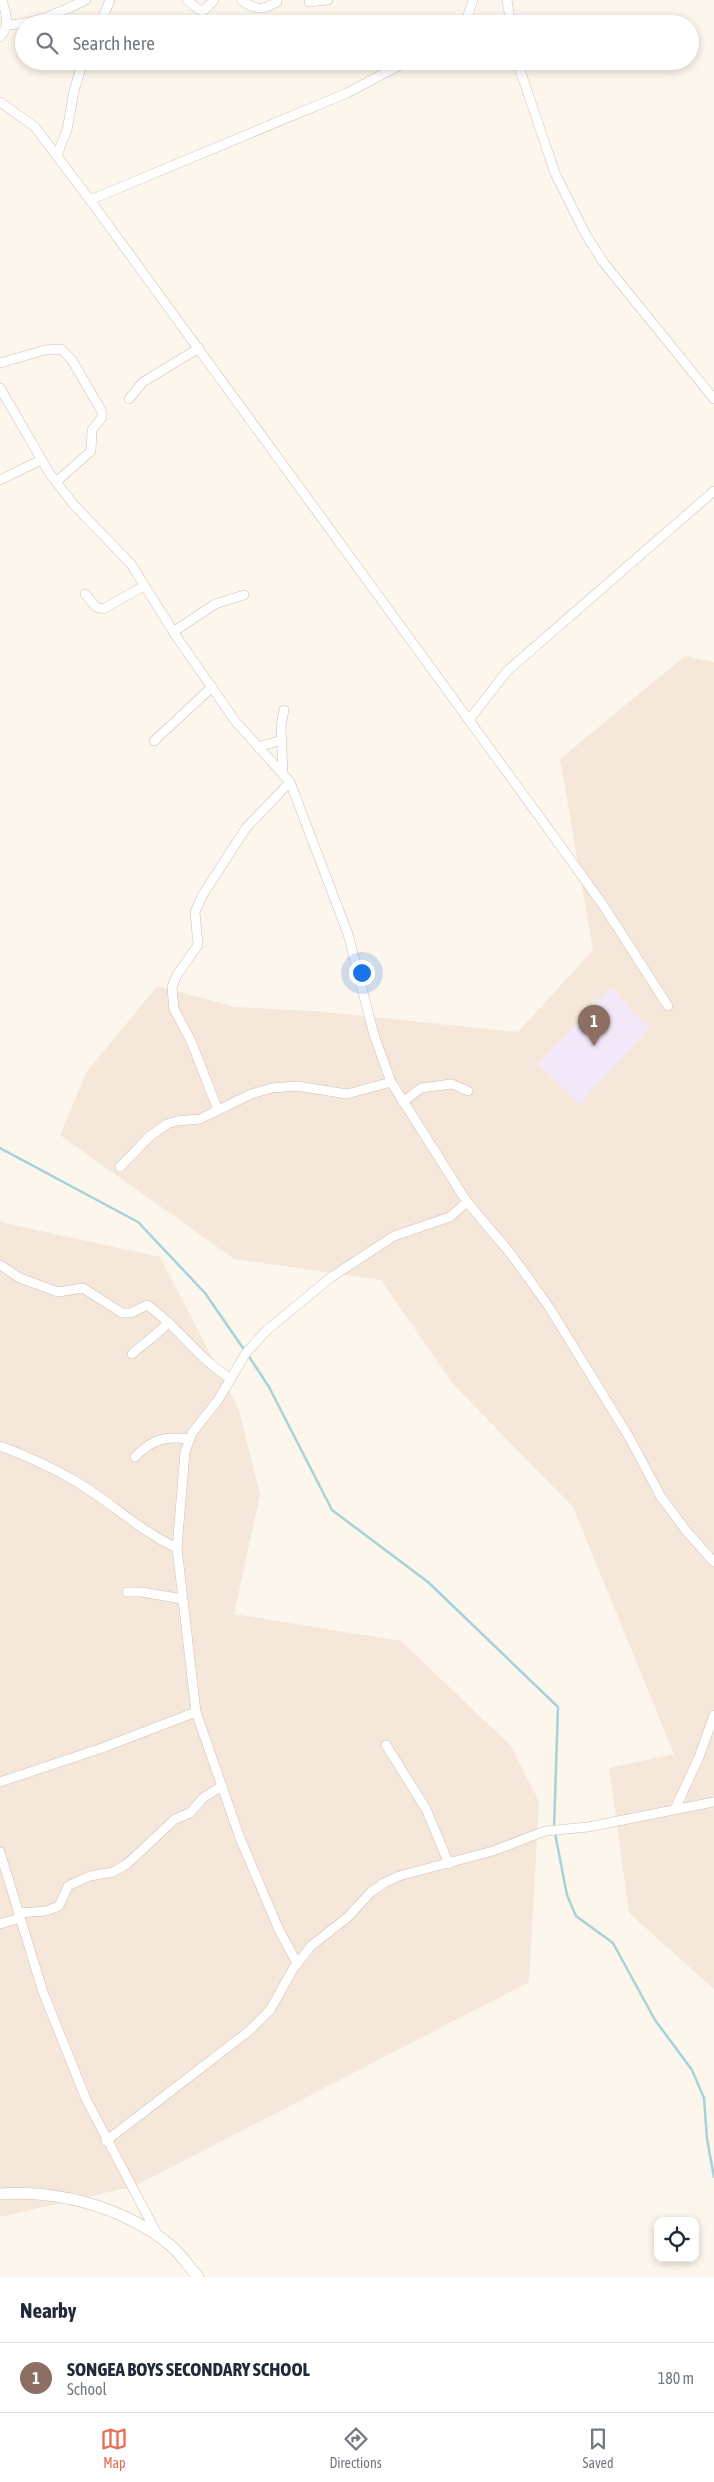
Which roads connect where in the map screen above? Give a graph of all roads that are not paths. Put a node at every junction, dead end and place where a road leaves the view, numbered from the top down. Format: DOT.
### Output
graph roads {
  1 [pos="2,0"];
  2 [pos="86,0"];
  3 [pos="110,0"];
  4 [pos="187,0"];
  5 [pos="214,0"];
  6 [pos="241,0"];
  7 [pos="328,0"];
  8 [pos="473,0"];
  9 [pos="507,0"];
  10 [pos="277,2"];
  11 [pos="308,2"];
  12 [pos="3,12"];
  13 [pos="54,15"];
  14 [pos="104,15"];
  15 [pos="468,15"];
  16 [pos="510,15"];
  17 [pos="7,25"];
  18 [pos="15,25"];
  19 [pos="0,37"];
  20 [pos="81,70"];
  21 [pos="390,70"];
  22 [pos="520,70"];
  23 [pos="0,102"];
  24 [pos="57,155"];
  25 [pos="90,200"];
  26 [pos="199,348"];
  27 [pos="0,363"];
  28 [pos="0,388"];
  29 [pos="129,399"];
  30 [pos="714,399"];
  31 [pos="41,460"];
  32 [pos="0,480"];
  33 [pos="56,482"];
  34 [pos="714,491"];
  35 [pos="144,586"];
  36 [pos="85,594"];
  37 [pos="244,595"];
  38 [pos="173,632"];
  39 [pos="212,687"];
  40 [pos="284,710"];
  41 [pos="469,720"];
  42 [pos="282,740"];
  43 [pos="154,741"];
  44 [pos="258,747"];
  45 [pos="286,779"];
  46 [pos="668,1006"];
  47 [pos="391,1082"];
  48 [pos="468,1091"];
  49 [pos="403,1102"];
  50 [pos="218,1110"];
  51 [pos="120,1167"];
  52 [pos="467,1202"];
  53 [pos="0,1265"];
  54 [pos="168,1322"];
  55 [pos="132,1354"];
  56 [pos="230,1378"];
  57 [pos="189,1439"];
  58 [pos="0,1446"];
  59 [pos="135,1457"];
  60 [pos="177,1548"];
  61 [pos="714,1562"];
  62 [pos="127,1592"];
  63 [pos="182,1599"];
  64 [pos="196,1712"];
  65 [pos="714,1715"];
  66 [pos="386,1745"];
  67 [pos="0,1782"];
  68 [pos="222,1786"];
  69 [pos="714,1802"];
  70 [pos="675,1809"];
  71 [pos="0,1852"];
  72 [pos="449,1864"];
  73 [pos="20,1916"];
  74 [pos="0,1924"];
  75 [pos="297,1963"];
  76 [pos="106,2141"];
  77 [pos="0,2194"];
  78 [pos="158,2236"];
  79 [pos="198,2277"];
  1 -- 12 [label="street"];
  2 -- 13 [label="street"];
  3 -- 14 [label="street"];
  4 -- 5 [label="street"];
  6 -- 10 [label="street"];
  7 -- 11 [label="street"];
  8 -- 15 [label="street"];
  9 -- 16 [label="street"];
  12 -- 17 [label="street"];
  17 -- 18 [label="street"];
  17 -- 19 [label="street"];
  20 -- 24 [label="street"];
  21 -- 25 [label="street"];
  22 -- 30 [label="street"];
  23 -- 24 [label="street"];
  24 -- 25 [label="street"];
  25 -- 26 [label="street"];
  26 -- 29 [label="street"];
  26 -- 41 [label="street"];
  27 -- 33 [label="street"];
  28 -- 31 [label="street"];
  31 -- 32 [label="street"];
  31 -- 33 [label="street"];
  33 -- 35 [label="street"];
  34 -- 41 [label="street"];
  35 -- 36 [label="street"];
  35 -- 38 [label="street"];
  37 -- 38 [label="street"];
  38 -- 39 [label="street"];
  39 -- 43 [label="street"];
  39 -- 44 [label="street"];
  40 -- 42 [label="street"];
  41 -- 46 [label="street"];
  42 -- 44 [label="street"];
  42 -- 45 [label="street"];
  44 -- 45 [label="street"];
  45 -- 47 [label="street"];
  45 -- 50 [label="street"];
  47 -- 49 [label="street"];
  47 -- 50 [label="street"];
  48 -- 49 [label="street"];
  49 -- 52 [label="street"];
  50 -- 51 [label="street"];
  52 -- 56 [label="street"];
  52 -- 61 [label="street"];
  53 -- 54 [label="street"];
  54 -- 55 [label="street"];
  54 -- 56 [label="street"];
  56 -- 57 [label="street"];
  57 -- 59 [label="street"];
  57 -- 60 [label="street"];
  58 -- 60 [label="street"];
  60 -- 63 [label="street"];
  62 -- 63 [label="street"];
  63 -- 64 [label="street"];
  64 -- 67 [label="street"];
  64 -- 68 [label="street"];
  65 -- 70 [label="street"];
  66 -- 72 [label="street"];
  68 -- 73 [label="street"];
  68 -- 75 [label="street"];
  69 -- 70 [label="street"];
  70 -- 72 [label="street"];
  71 -- 73 [label="street"];
  72 -- 75 [label="street"];
  73 -- 74 [label="street"];
  73 -- 76 [label="street"];
  75 -- 76 [label="street"];
  76 -- 78 [label="street"];
  77 -- 78 [label="street"];
  78 -- 79 [label="street"];
}
